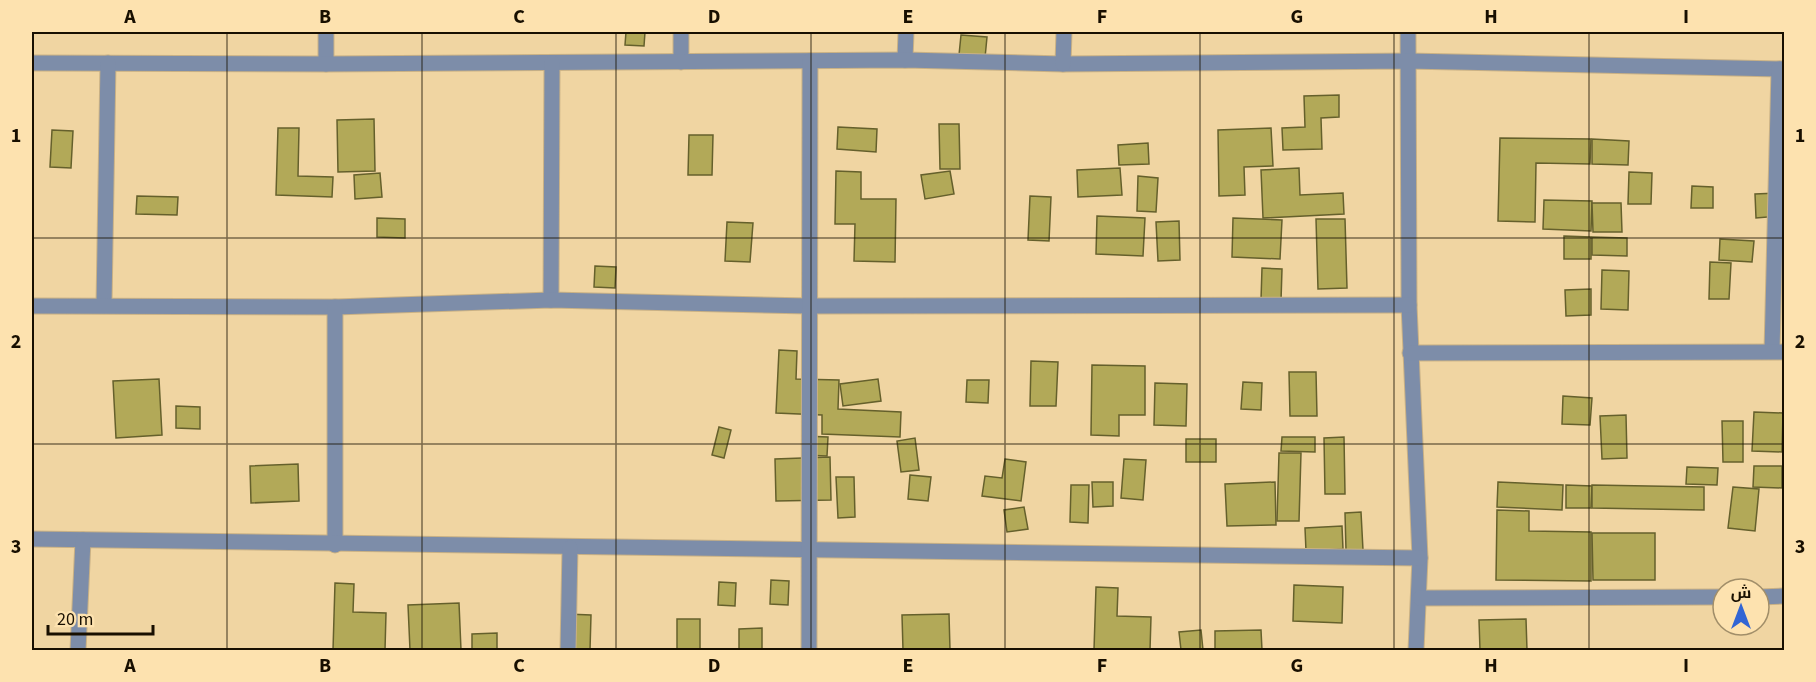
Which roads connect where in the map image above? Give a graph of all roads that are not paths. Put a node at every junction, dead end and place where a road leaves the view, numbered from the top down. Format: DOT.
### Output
graph roads {
  1 [pos="326,32"];
  2 [pos="681,32"];
  3 [pos="906,32"];
  4 [pos="1064,32"];
  5 [pos="1408,32"];
  6 [pos="905,60"];
  7 [pos="810,61"];
  8 [pos="1408,61"];
  9 [pos="681,62"];
  10 [pos="32,63"];
  11 [pos="108,63"];
  12 [pos="552,63"];
  13 [pos="326,64"];
  14 [pos="1063,64"];
  15 [pos="1782,69"];
  16 [pos="551,300"];
  17 [pos="1409,304"];
  18 [pos="104,305"];
  19 [pos="32,306"];
  20 [pos="809,306"];
  21 [pos="335,307"];
  22 [pos="1778,351"];
  23 [pos="1410,353"];
  24 [pos="32,539"];
  25 [pos="83,540"];
  26 [pos="335,545"];
  27 [pos="570,548"];
  28 [pos="809,551"];
  29 [pos="1420,558"];
  30 [pos="1711,597"];
  31 [pos="1420,598"];
  32 [pos="78,651"];
  33 [pos="568,651"];
  34 [pos="809,651"];
  35 [pos="1416,651"];
  1 -- 13 [label="street"];
  2 -- 9 [label="street"];
  3 -- 6 [label="street"];
  4 -- 14 [label="street"];
  5 -- 8 [label="street"];
  6 -- 7 [label="street"];
  6 -- 14 [label="street"];
  7 -- 9 [label="street"];
  7 -- 20 [label="street"];
  8 -- 14 [label="street"];
  8 -- 15 [label="street"];
  8 -- 17 [label="street"];
  9 -- 12 [label="street"];
  10 -- 11 [label="street"];
  11 -- 13 [label="street"];
  11 -- 18 [label="street"];
  12 -- 13 [label="street"];
  12 -- 16 [label="street"];
  15 -- 22 [label="street"];
  16 -- 20 [label="street"];
  16 -- 21 [label="street"];
  17 -- 20 [label="street"];
  17 -- 23 [label="street"];
  18 -- 19 [label="street"];
  18 -- 21 [label="street"];
  20 -- 28 [label="street"];
  21 -- 26 [label="street"];
  22 -- 23 [label="street"];
  23 -- 29 [label="street"];
  24 -- 25 [label="street"];
  25 -- 26 [label="street"];
  25 -- 32 [label="street"];
  26 -- 27 [label="street"];
  27 -- 28 [label="street"];
  27 -- 33 [label="street"];
  28 -- 29 [label="street"];
  28 -- 34 [label="street"];
  29 -- 31 [label="street"];
  30 -- 31 [label="street"];
  31 -- 35 [label="street"];
}
